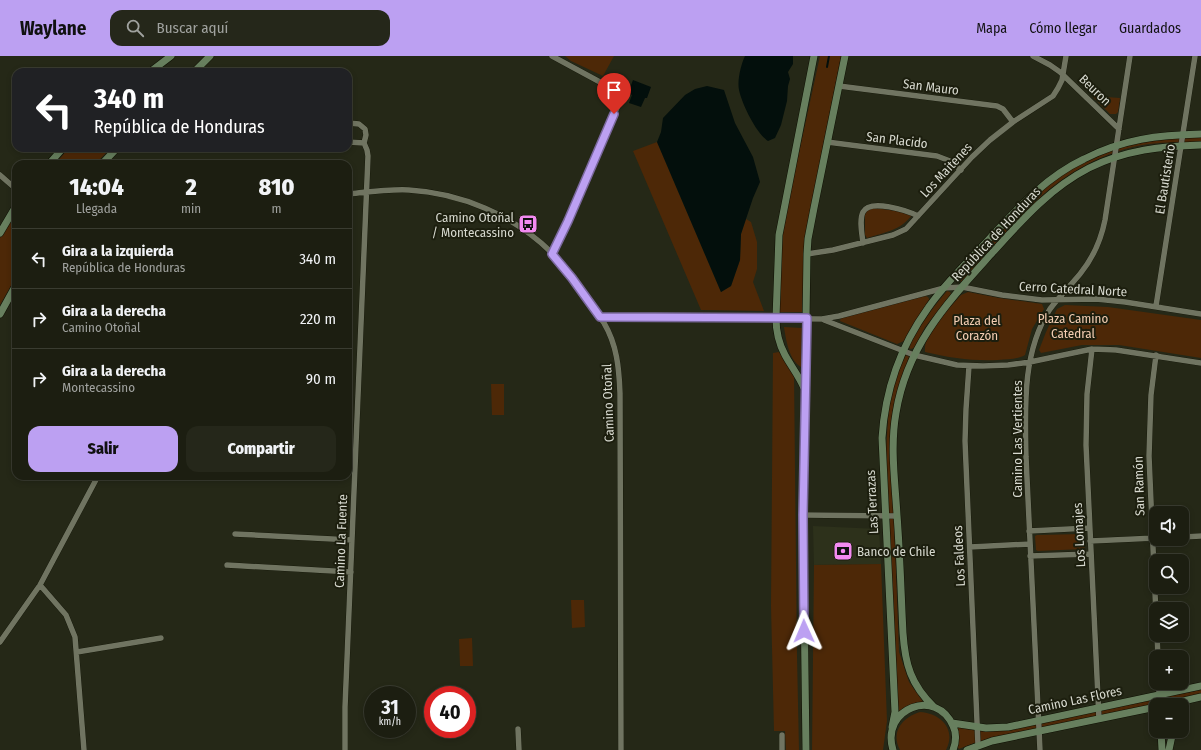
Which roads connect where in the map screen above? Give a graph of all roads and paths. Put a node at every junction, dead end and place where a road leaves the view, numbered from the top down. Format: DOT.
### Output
graph roads {
  1 [pos="171,56"];
  2 [pos="210,56"];
  3 [pos="552,56"];
  4 [pos="814,56"];
  5 [pos="845,56"];
  6 [pos="1033,56"];
  7 [pos="1066,56"];
  8 [pos="1130,56"];
  9 [pos="1195,56"];
  10 [pos="155,68"];
  11 [pos="198,68"];
  12 [pos="1064,75"];
  13 [pos="839,86"];
  14 [pos="1014,122"];
  15 [pos="352,123"];
  16 [pos="1120,129"];
  17 [pos="1183,134"];
  18 [pos="1201,134"];
  19 [pos="352,142"];
  20 [pos="827,142"];
  21 [pos="364,143"];
  22 [pos="1117,145"];
  23 [pos="1201,145"];
  24 [pos="1181,146"];
  25 [pos="60,152"];
  26 [pos="113,152"];
  27 [pos="1115,157"];
  28 [pos="52,160"];
  29 [pos="106,160"];
  30 [pos="961,170"];
  31 [pos="0,175"];
  32 [pos="12,186"];
  33 [pos="366,193"];
  34 [pos="352,194"];
  35 [pos="1016,211"];
  36 [pos="12,213"];
  37 [pos="918,216"];
  38 [pos="1024,218"];
  39 [pos="0,233"];
  40 [pos="863,242"];
  41 [pos="552,254"];
  42 [pos="807,254"];
  43 [pos="962,286"];
  44 [pos="944,288"];
  45 [pos="12,292"];
  46 [pos="1057,301"];
  47 [pos="1156,306"];
  48 [pos="0,314"];
  49 [pos="1201,314"];
  50 [pos="600,317"];
  51 [pos="776,318"];
  52 [pos="807,318"];
  53 [pos="822,319"];
  54 [pos="1092,349"];
  55 [pos="903,350"];
  56 [pos="914,355"];
  57 [pos="1156,355"];
  58 [pos="1030,362"];
  59 [pos="1201,363"];
  60 [pos="969,366"];
  61 [pos="805,390"];
  62 [pos="884,411"];
  63 [pos="896,413"];
  64 [pos="96,480"];
  65 [pos="1152,506"];
  66 [pos="803,515"];
  67 [pos="885,516"];
  68 [pos="897,516"];
  69 [pos="1089,528"];
  70 [pos="1029,531"];
  71 [pos="235,534"];
  72 [pos="1201,536"];
  73 [pos="1189,537"];
  74 [pos="1149,538"];
  75 [pos="352,540"];
  76 [pos="1090,540"];
  77 [pos="1030,544"];
  78 [pos="1154,546"];
  79 [pos="970,547"];
  80 [pos="1091,554"];
  81 [pos="1030,556"];
  82 [pos="226,565"];
  83 [pos="350,572"];
  84 [pos="40,585"];
  85 [pos="1156,602"];
  86 [pos="902,610"];
  87 [pos="890,611"];
  88 [pos="161,638"];
  89 [pos="0,642"];
  90 [pos="77,652"];
  91 [pos="1201,686"];
  92 [pos="1189,688"];
  93 [pos="1159,690"];
  94 [pos="1181,690"];
  95 [pos="1159,694"];
  96 [pos="1159,698"];
  97 [pos="1180,698"];
  98 [pos="1201,698"];
  99 [pos="1189,701"];
  100 [pos="934,707"];
  101 [pos="1098,708"];
  102 [pos="1149,708"];
  103 [pos="1098,719"];
  104 [pos="1038,720"];
  105 [pos="952,723"];
  106 [pos="892,727"];
  107 [pos="978,727"];
  108 [pos="518,728"];
  109 [pos="1039,731"];
  110 [pos="782,734"];
  111 [pos="1161,738"];
  112 [pos="1172,738"];
  113 [pos="978,745"];
  114 [pos="891,748"];
  115 [pos="84,750"];
  116 [pos="345,750"];
  117 [pos="519,750"];
  118 [pos="621,750"];
  119 [pos="782,750"];
  120 [pos="806,750"];
  121 [pos="953,750"];
  122 [pos="967,750"];
  123 [pos="1040,750"];
  124 [pos="1162,750"];
  125 [pos="1169,750"];
  1 -- 10 [label="street"];
  2 -- 11 [label="street"];
  3 -- 41 [label="street"];
  4 -- 51 [label="street"];
  5 -- 13 [label="street"];
  6 -- 12 [label="street, Beuron"];
  7 -- 12 [label="street, Los Maitenes"];
  8 -- 16 [label="street, Camino Las Vertientes"];
  9 -- 17 [label="street, El Bautisterio"];
  12 -- 14 [label="street, Los Maitenes"];
  12 -- 16 [label="street, Beuron"];
  13 -- 14 [label="street, San Mauro"];
  13 -- 20 [label="street"];
  14 -- 30 [label="street, Los Maitenes"];
  15 -- 21 [label="street, Camino La Fuente"];
  16 -- 22 [label="street, Camino Las Vertientes"];
  17 -- 18 [label="street, República de Honduras"];
  17 -- 22 [label="street, República de Honduras"];
  17 -- 24 [label="street, El Bautisterio"];
  19 -- 21 [label="street"];
  20 -- 30 [label="street, San Placido"];
  20 -- 42 [label="street"];
  21 -- 33 [label="street, Camino La Fuente"];
  22 -- 27 [label="street, Camino Las Vertientes"];
  22 -- 35 [label="street, República de Honduras"];
  23 -- 24 [label="street, República de Honduras"];
  24 -- 27 [label="street, República de Honduras"];
  24 -- 47 [label="street, El Bautisterio"];
  25 -- 28 [label="street"];
  26 -- 29 [label="street"];
  27 -- 38 [label="street, República de Honduras"];
  27 -- 46 [label="street, Camino Las Vertientes"];
  30 -- 37 [label="street, Los Maitenes"];
  31 -- 32 [label="street"];
  33 -- 34 [label="street, Camino Otoñal"];
  33 -- 41 [label="street, Camino Otoñal"];
  33 -- 75 [label="street, Camino La Fuente"];
  35 -- 38 [label="street"];
  35 -- 44 [label="street, República de Honduras"];
  36 -- 39 [label="street"];
  37 -- 40 [label="street, Los Maitenes"];
  37 -- 40 [label="street"];
  38 -- 43 [label="street, República de Honduras"];
  40 -- 42 [label="street, Los Maitenes"];
  41 -- 50 [label="street, Camino Otoñal"];
  42 -- 52 [label="street"];
  43 -- 44 [label="street, Cerro Catedral Norte"];
  43 -- 46 [label="street, Cerro Catedral Norte"];
  43 -- 56 [label="street, República de Honduras"];
  44 -- 53 [label="street, República de Honduras"];
  44 -- 55 [label="street, República de Honduras"];
  45 -- 48 [label="street"];
  46 -- 47 [label="street, Cerro Catedral Norte"];
  46 -- 58 [label="street, Camino Las Vertientes"];
  47 -- 49 [label="street, Cerro Catedral Norte"];
  50 -- 51 [label="street, República de Honduras"];
  50 -- 118 [label="street, Camino Otoñal"];
  51 -- 52 [label="street, República de Honduras"];
  51 -- 61 [label="street"];
  52 -- 53 [label="street, República de Honduras"];
  52 -- 61 [label="street"];
  53 -- 55 [label="street, República de Honduras"];
  54 -- 57 [label="street"];
  54 -- 58 [label="street"];
  54 -- 69 [label="street, Los Lomajes"];
  55 -- 56 [label="street, República de Honduras"];
  55 -- 62 [label="street, Las Terrazas"];
  56 -- 60 [label="street"];
  56 -- 63 [label="street, Las Terrazas"];
  57 -- 59 [label="street"];
  57 -- 65 [label="street, San Ramón"];
  58 -- 60 [label="street"];
  58 -- 70 [label="street, Camino Las Vertientes"];
  60 -- 79 [label="street, Los Faldeos"];
  61 -- 66 [label="street"];
  62 -- 63 [label="street"];
  62 -- 67 [label="street, Las Terrazas"];
  63 -- 68 [label="street, Las Terrazas"];
  64 -- 84 [label="street"];
  66 -- 67 [label="street"];
  66 -- 120 [label="street"];
  67 -- 68 [label="street"];
  67 -- 87 [label="street, Las Terrazas"];
  68 -- 86 [label="street, Las Terrazas"];
  69 -- 70 [label="street"];
  69 -- 76 [label="street, Los Lomajes"];
  70 -- 77 [label="street, Camino Las Vertientes"];
  71 -- 75 [label="street"];
  72 -- 73 [label="street"];
  74 -- 76 [label="street"];
  75 -- 83 [label="street, Camino La Fuente"];
  76 -- 80 [label="street, Los Lomajes"];
  77 -- 79 [label="street"];
  77 -- 81 [label="street, Camino Las Vertientes"];
  78 -- 85 [label="street, San Ramón"];
  79 -- 107 [label="street, Los Faldeos"];
  80 -- 81 [label="street"];
  80 -- 101 [label="street, Los Lomajes"];
  81 -- 104 [label="street, Camino Las Vertientes"];
  82 -- 83 [label="street"];
  83 -- 116 [label="street, Camino La Fuente"];
  84 -- 89 [label="street"];
  84 -- 90 [label="street"];
  86 -- 87 [label="street"];
  86 -- 100 [label="street, Las Terrazas"];
  87 -- 106 [label="street, Las Terrazas"];
  88 -- 90 [label="street"];
  90 -- 115 [label="street"];
  91 -- 92 [label="street, Camino Las Flores"];
  93 -- 95 [label="street"];
  94 -- 95 [label="street, Camino Las Flores"];
  94 -- 97 [label="street"];
  95 -- 96 [label="street"];
  95 -- 101 [label="street, Camino Las Flores"];
  98 -- 99 [label="street"];
  100 -- 105 [label="street, Las Terrazas"];
  100 -- 106 [label="street"];
  101 -- 103 [label="street, Los Lomajes"];
  101 -- 104 [label="street, Camino Las Flores"];
  102 -- 103 [label="street, Camino Las Flores"];
  103 -- 109 [label="street, Camino Las Flores"];
  104 -- 107 [label="street, Camino Las Flores"];
  104 -- 109 [label="street, Camino Las Vertientes"];
  105 -- 107 [label="street, Camino Las Flores"];
  105 -- 121 [label="street"];
  106 -- 114 [label="street, Las Terrazas"];
  107 -- 113 [label="street, Los Faldeos"];
  108 -- 117 [label="street"];
  109 -- 113 [label="street, Camino Las Flores"];
  109 -- 123 [label="street, Camino Las Vertientes"];
  110 -- 119 [label="street"];
  111 -- 124 [label="street"];
  112 -- 125 [label="street"];
  113 -- 122 [label="street, Camino Las Flores"];
}
